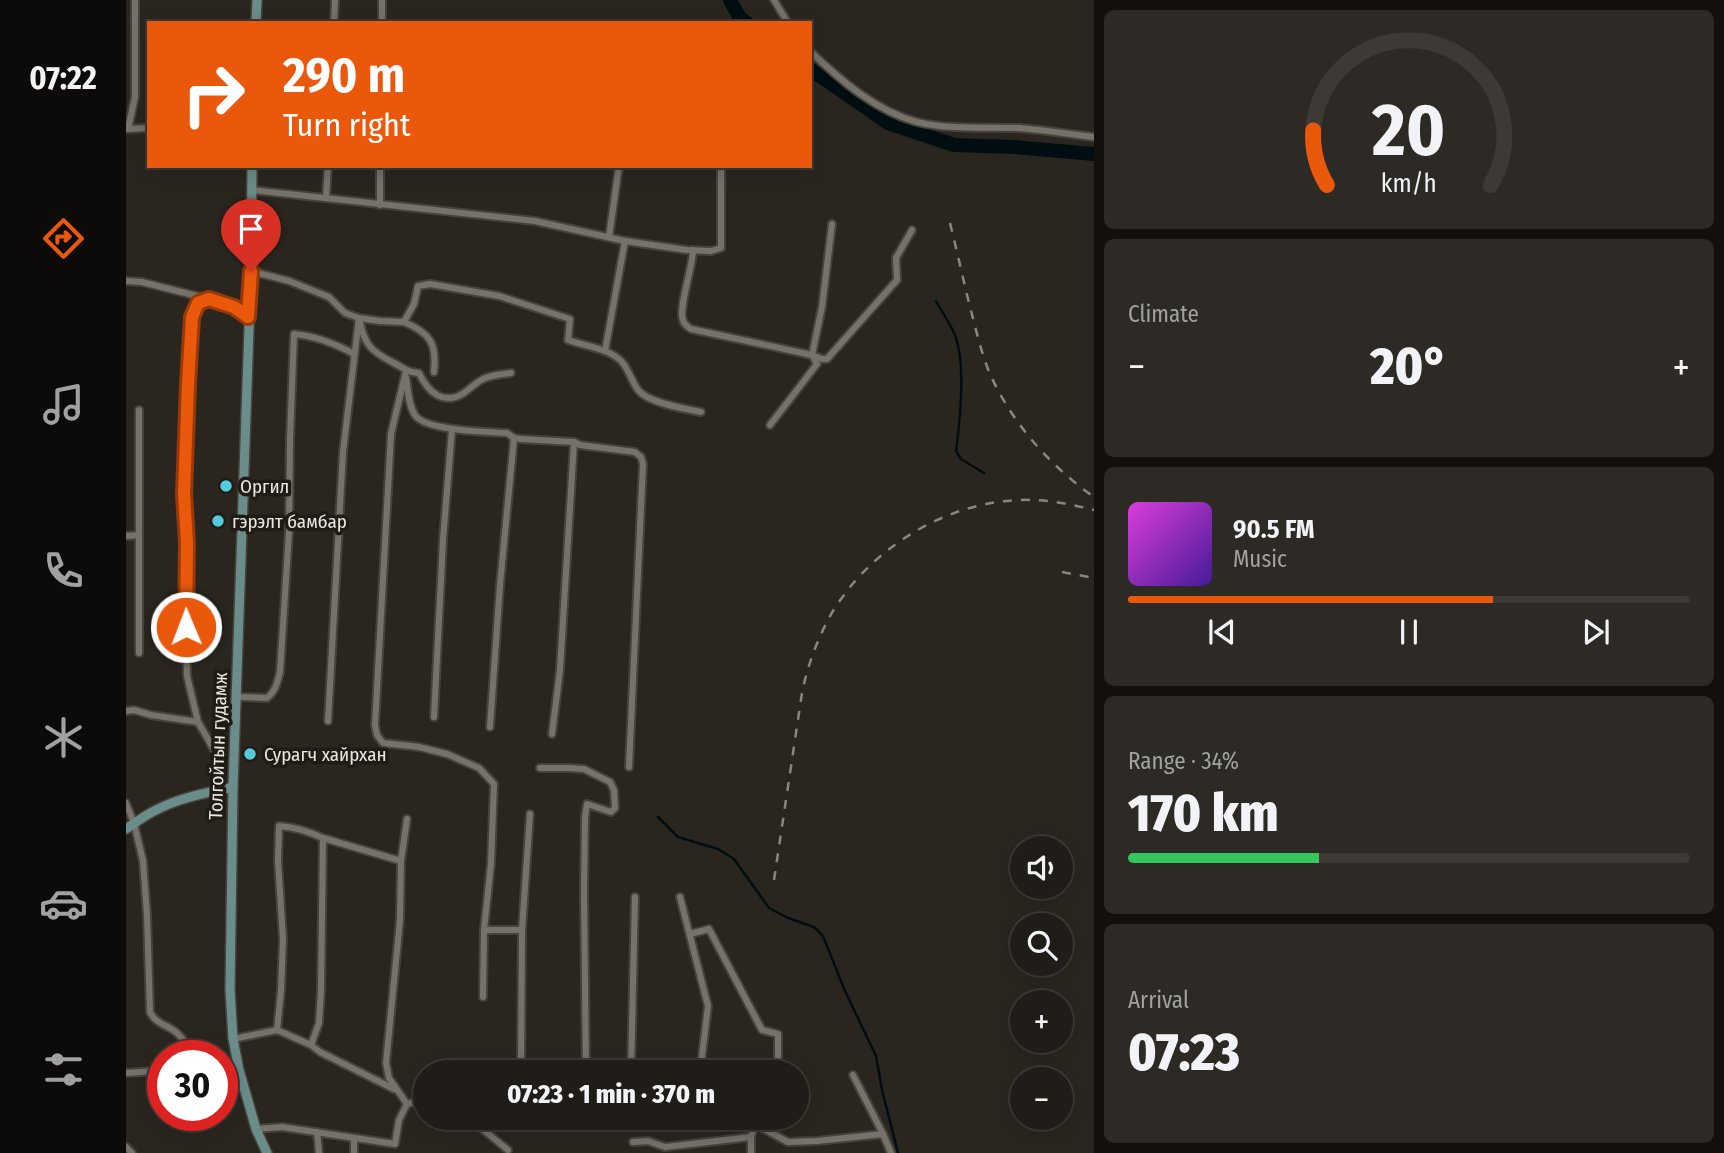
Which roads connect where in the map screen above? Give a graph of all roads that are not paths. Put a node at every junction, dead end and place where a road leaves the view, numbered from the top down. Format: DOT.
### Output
graph roads {
  1 [pos="135,0"];
  2 [pos="257,0"];
  3 [pos="335,0"];
  4 [pos="382,0"];
  5 [pos="774,0"];
  6 [pos="256,21"];
  7 [pos="334,21"];
  8 [pos="382,21"];
  9 [pos="787,21"];
  10 [pos="812,53"];
  11 [pos="147,128"];
  12 [pos="127,129"];
  13 [pos="1094,137"];
  14 [pos="252,168"];
  15 [pos="328,168"];
  16 [pos="380,168"];
  17 [pos="619,168"];
  18 [pos="721,168"];
  19 [pos="252,190"];
  20 [pos="326,197"];
  21 [pos="380,205"];
  22 [pos="832,223"];
  23 [pos="912,230"];
  24 [pos="609,237"];
  25 [pos="625,241"];
  26 [pos="693,250"];
  27 [pos="251,271"];
  28 [pos="126,281"];
  29 [pos="209,299"];
  30 [pos="248,317"];
  31 [pos="359,318"];
  32 [pos="404,322"];
  33 [pos="605,351"];
  34 [pos="354,354"];
  35 [pos="813,355"];
  36 [pos="405,372"];
  37 [pos="434,372"];
  38 [pos="510,373"];
  39 [pos="139,410"];
  40 [pos="701,412"];
  41 [pos="770,425"];
  42 [pos="452,429"];
  43 [pos="514,438"];
  44 [pos="574,442"];
  45 [pos="139,535"];
  46 [pos="126,536"];
  47 [pos="139,653"];
  48 [pos="237,697"];
  49 [pos="126,711"];
  50 [pos="434,717"];
  51 [pos="328,720"];
  52 [pos="198,722"];
  53 [pos="490,727"];
  54 [pos="552,734"];
  55 [pos="629,767"];
  56 [pos="541,768"];
  57 [pos="233,787"];
  58 [pos="221,790"];
  59 [pos="126,803"];
  60 [pos="530,814"];
  61 [pos="407,819"];
  62 [pos="130,826"];
  63 [pos="323,838"];
  64 [pos="401,861"];
  65 [pos="635,897"];
  66 [pos="680,897"];
  67 [pos="484,930"];
  68 [pos="522,930"];
  69 [pos="690,934"];
  70 [pos="483,997"];
  71 [pos="277,1030"];
  72 [pos="233,1039"];
  73 [pos="183,1040"];
  74 [pos="311,1045"];
  75 [pos="778,1058"];
  76 [pos="521,1060"];
  77 [pos="586,1060"];
  78 [pos="631,1060"];
  79 [pos="702,1060"];
  80 [pos="239,1070"];
  81 [pos="147,1072"];
  82 [pos="126,1073"];
  83 [pos="853,1074"];
  84 [pos="398,1091"];
  85 [pos="413,1102"];
  86 [pos="407,1104"];
  87 [pos="256,1129"];
  88 [pos="484,1130"];
  89 [pos="753,1130"];
  90 [pos="765,1130"];
  91 [pos="317,1132"];
  92 [pos="883,1134"];
  93 [pos="751,1137"];
  94 [pos="354,1138"];
  95 [pos="633,1142"];
  96 [pos="395,1143"];
  97 [pos="685,1145"];
  98 [pos="509,1150"];
  99 [pos="267,1153"];
  100 [pos="319,1153"];
  101 [pos="354,1153"];
  102 [pos="397,1153"];
  103 [pos="684,1153"];
  104 [pos="751,1153"];
  105 [pos="891,1153"];
  1 -- 12 [label="street"];
  2 -- 6 [label="main road"];
  3 -- 7 [label="street"];
  4 -- 8 [label="street"];
  5 -- 9 [label="street"];
  10 -- 13 [label="street"];
  11 -- 12 [label="street"];
  14 -- 19 [label="main road, Толгойтын гудамж"];
  15 -- 20 [label="street"];
  16 -- 21 [label="street"];
  17 -- 24 [label="street"];
  18 -- 26 [label="street"];
  19 -- 20 [label="street"];
  19 -- 27 [label="main road, Толгойтын гудамж"];
  20 -- 21 [label="street"];
  21 -- 24 [label="street"];
  22 -- 35 [label="street"];
  23 -- 35 [label="street"];
  24 -- 25 [label="street"];
  25 -- 26 [label="street"];
  25 -- 33 [label="street"];
  26 -- 35 [label="street"];
  27 -- 30 [label="main road, Толгойтын гудамж"];
  27 -- 31 [label="street"];
  28 -- 29 [label="street"];
  29 -- 30 [label="street"];
  29 -- 52 [label="street"];
  30 -- 48 [label="main road, Толгойтын гудамж"];
  31 -- 32 [label="street"];
  31 -- 34 [label="street"];
  31 -- 36 [label="street"];
  32 -- 33 [label="street"];
  32 -- 37 [label="street"];
  33 -- 40 [label="street"];
  34 -- 48 [label="street"];
  34 -- 51 [label="street"];
  35 -- 41 [label="street"];
  36 -- 38 [label="street"];
  36 -- 42 [label="street"];
  36 -- 67 [label="street"];
  39 -- 45 [label="street"];
  42 -- 43 [label="street"];
  42 -- 50 [label="street"];
  43 -- 44 [label="street"];
  43 -- 53 [label="street"];
  44 -- 54 [label="street"];
  44 -- 55 [label="street"];
  45 -- 46 [label="street"];
  45 -- 47 [label="street"];
  48 -- 57 [label="main road, Толгойтын гудамж"];
  49 -- 52 [label="street"];
  52 -- 58 [label="street"];
  56 -- 77 [label="street"];
  57 -- 58 [label="main road"];
  57 -- 72 [label="main road, Толгойтын гудамж"];
  58 -- 62 [label="main road"];
  59 -- 62 [label="street"];
  60 -- 68 [label="street"];
  61 -- 64 [label="street"];
  62 -- 73 [label="street"];
  63 -- 64 [label="street"];
  63 -- 71 [label="street"];
  63 -- 74 [label="street"];
  64 -- 84 [label="street"];
  65 -- 78 [label="street"];
  66 -- 69 [label="street"];
  67 -- 68 [label="street"];
  67 -- 70 [label="street"];
  68 -- 76 [label="street"];
  69 -- 75 [label="street"];
  69 -- 79 [label="street"];
  71 -- 72 [label="street"];
  71 -- 74 [label="street"];
  72 -- 80 [label="main road, Толгойтын гудамж"];
  74 -- 84 [label="street"];
  80 -- 87 [label="main road, Толгойтын гудамж"];
  81 -- 82 [label="street"];
  83 -- 92 [label="street"];
  84 -- 86 [label="street"];
  85 -- 86 [label="street"];
  86 -- 96 [label="street"];
  87 -- 91 [label="street"];
  87 -- 99 [label="main road, Толгойтын гудамж"];
  88 -- 98 [label="street"];
  89 -- 93 [label="street"];
  90 -- 92 [label="street"];
  91 -- 94 [label="street"];
  91 -- 100 [label="street"];
  92 -- 105 [label="street"];
  93 -- 97 [label="street"];
  93 -- 104 [label="street"];
  94 -- 96 [label="street"];
  94 -- 101 [label="street"];
  95 -- 97 [label="street"];
  96 -- 102 [label="street"];
  97 -- 103 [label="street"];
}
